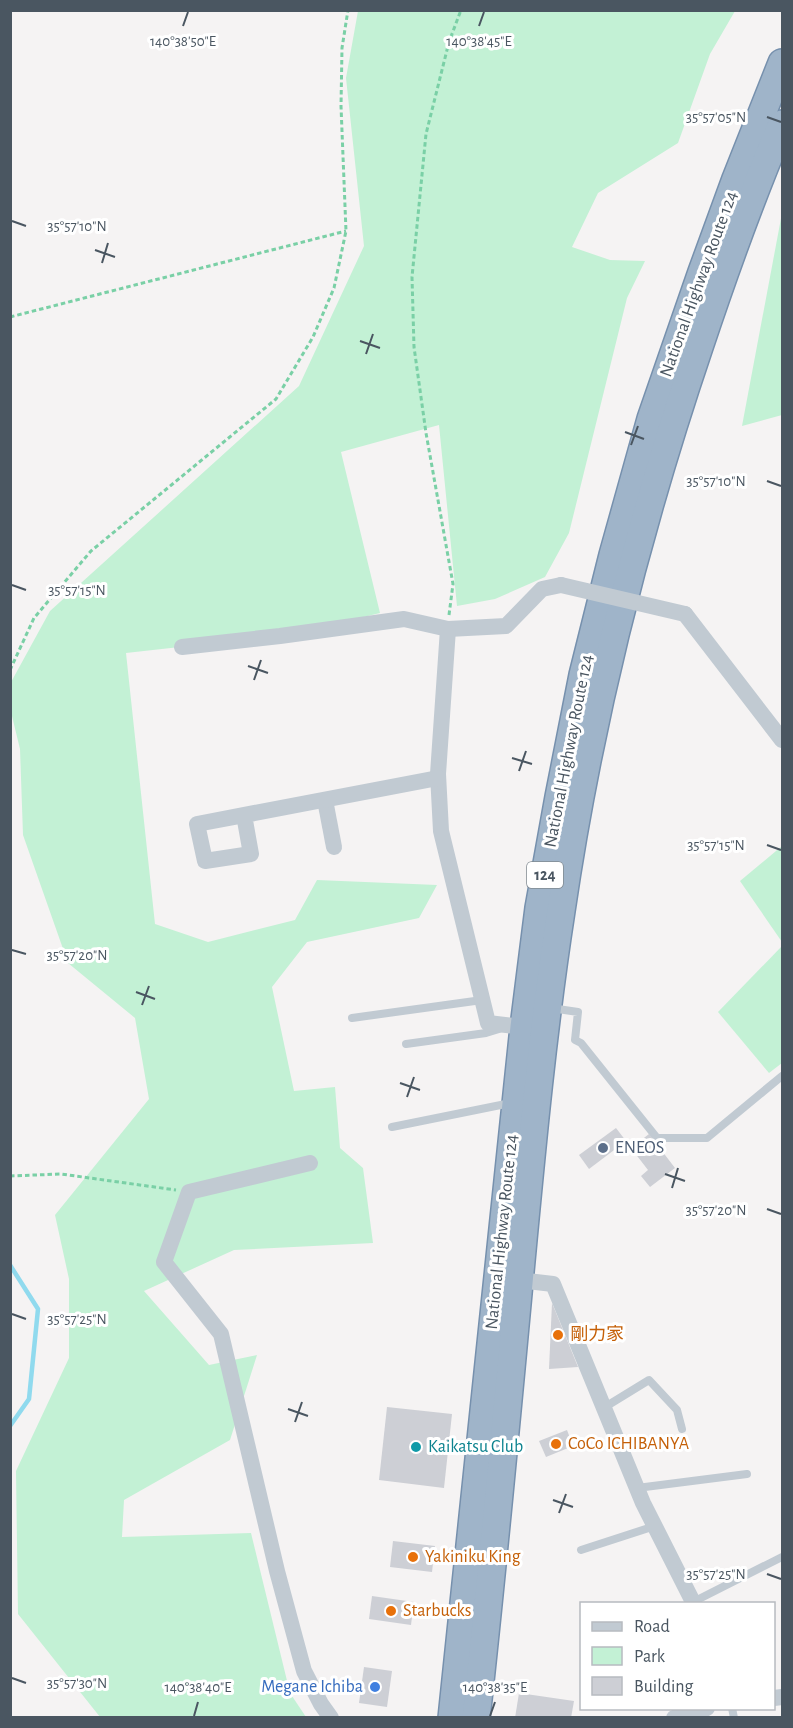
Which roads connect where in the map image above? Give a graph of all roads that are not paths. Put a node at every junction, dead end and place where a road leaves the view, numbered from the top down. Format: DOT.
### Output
graph roads {
  1 [pos="783,63"];
  2 [pos="783,124"];
  3 [pos="448,629"];
  4 [pos="182,647"];
  5 [pos="783,740"];
  6 [pos="438,778"];
  7 [pos="325,800"];
  8 [pos="244,815"];
  9 [pos="334,847"];
  10 [pos="483,1000"];
  11 [pos="352,1018"];
  12 [pos="531,1022"];
  13 [pos="406,1044"];
  14 [pos="783,1076"];
  15 [pos="515,1102"];
  16 [pos="392,1127"];
  17 [pos="310,1163"];
  18 [pos="508,1279"];
  19 [pos="604,1407"];
  20 [pos="682,1429"];
  21 [pos="747,1474"];
  22 [pos="637,1488"];
  23 [pos="655,1526"];
  24 [pos="581,1550"];
  25 [pos="783,1557"];
  26 [pos="693,1602"];
  27 [pos="695,1602"];
  28 [pos="700,1710"];
  29 [pos="332,1718"];
  30 [pos="452,1718"];
  31 [pos="476,1718"];
  32 [pos="674,1718"];
  1 -- 12 [label="highway, National Highway Route 124 / 124"];
  2 -- 12 [label="highway, National Highway Route 124 / 124"];
  3 -- 4 [label="street"];
  3 -- 5 [label="street, bridge"];
  3 -- 6 [label="street"];
  6 -- 7 [label="street"];
  6 -- 10 [label="street"];
  7 -- 8 [label="street"];
  7 -- 9 [label="street"];
  10 -- 11 [label="lane"];
  10 -- 12 [label="street"];
  12 -- 13 [label="lane"];
  12 -- 14 [label="lane"];
  12 -- 15 [label="highway, National Highway Route 124 / 124"];
  12 -- 18 [label="highway, National Highway Route 124 / 124"];
  15 -- 16 [label="lane"];
  15 -- 18 [label="highway, National Highway Route 124 / 124"];
  17 -- 29 [label="street"];
  18 -- 19 [label="street"];
  18 -- 30 [label="highway, National Highway Route 124 / 124"];
  18 -- 31 [label="highway, National Highway Route 124 / 124"];
  19 -- 20 [label="lane"];
  19 -- 22 [label="street"];
  21 -- 22 [label="lane"];
  22 -- 23 [label="street"];
  23 -- 24 [label="lane"];
  23 -- 26 [label="street"];
  25 -- 27 [label="lane"];
  28 -- 32 [label="street"];
}
